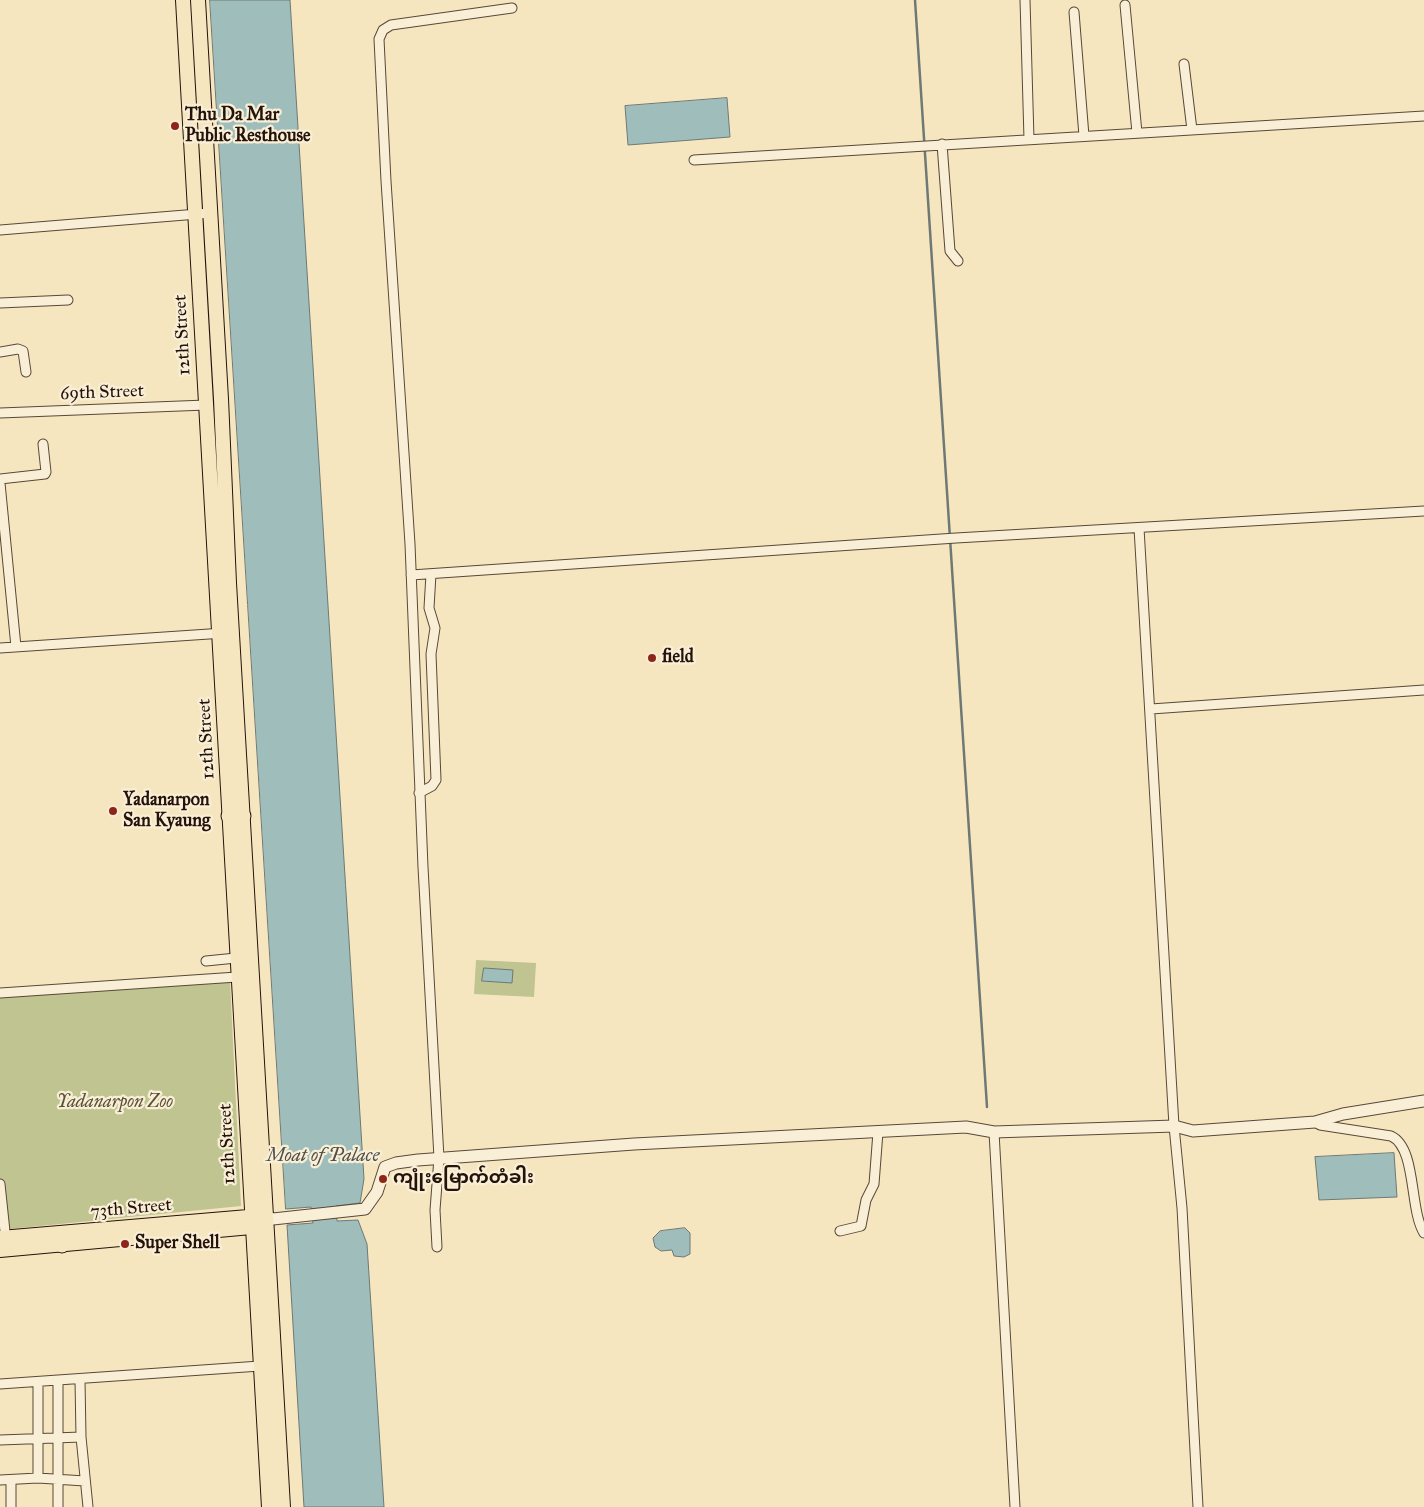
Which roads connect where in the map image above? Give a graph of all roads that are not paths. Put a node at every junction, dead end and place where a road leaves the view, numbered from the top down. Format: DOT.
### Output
graph roads {
  1 [pos="183,0"];
  2 [pos="198,0"];
  3 [pos="1025,0"];
  4 [pos="1125,6"];
  5 [pos="512,8"];
  6 [pos="1074,12"];
  7 [pos="1184,64"];
  8 [pos="1424,116"];
  9 [pos="1192,130"];
  10 [pos="1137,133"];
  11 [pos="1084,136"];
  12 [pos="1029,139"];
  13 [pos="942,144"];
  14 [pos="694,160"];
  15 [pos="210,213"];
  16 [pos="195,214"];
  17 [pos="0,230"];
  18 [pos="958,261"];
  19 [pos="68,300"];
  20 [pos="0,303"];
  21 [pos="0,352"];
  22 [pos="26,372"];
  23 [pos="206,406"];
  24 [pos="0,413"];
  25 [pos="43,444"];
  26 [pos="0,481"];
  27 [pos="1424,512"];
  28 [pos="1139,528"];
  29 [pos="3,534"];
  30 [pos="431,574"];
  31 [pos="411,575"];
  32 [pos="226,633"];
  33 [pos="16,647"];
  34 [pos="0,648"];
  35 [pos="1424,690"];
  36 [pos="434,708"];
  37 [pos="1151,709"];
  38 [pos="416,710"];
  39 [pos="419,793"];
  40 [pos="236,816"];
  41 [pos="236,958"];
  42 [pos="206,961"];
  43 [pos="237,977"];
  44 [pos="0,993"];
  45 [pos="1424,1101"];
  46 [pos="1315,1122"];
  47 [pos="1174,1126"];
  48 [pos="878,1132"];
  49 [pos="994,1132"];
  50 [pos="439,1158"];
  51 [pos="0,1184"];
  52 [pos="1,1209"];
  53 [pos="273,1219"];
  54 [pos="252,1223"];
  55 [pos="840,1231"];
  56 [pos="1424,1233"];
  57 [pos="3,1244"];
  58 [pos="436,1247"];
  59 [pos="260,1366"];
  60 [pos="80,1380"];
  61 [pos="58,1381"];
  62 [pos="38,1383"];
  63 [pos="0,1384"];
  64 [pos="81,1437"];
  65 [pos="58,1439"];
  66 [pos="0,1440"];
  67 [pos="37,1440"];
  68 [pos="38,1478"];
  69 [pos="0,1480"];
  70 [pos="11,1480"];
  71 [pos="58,1480"];
  72 [pos="85,1481"];
  73 [pos="11,1507"];
  74 [pos="58,1507"];
  75 [pos="88,1507"];
  76 [pos="269,1507"];
  77 [pos="283,1507"];
  78 [pos="1015,1507"];
  79 [pos="1198,1507"];
  1 -- 16 [label="main road, 12th Street"];
  2 -- 15 [label="main road, 12th Street"];
  3 -- 12 [label="street"];
  4 -- 10 [label="street"];
  5 -- 31 [label="street"];
  6 -- 11 [label="street"];
  7 -- 9 [label="street"];
  8 -- 9 [label="street"];
  9 -- 10 [label="street"];
  10 -- 11 [label="street"];
  11 -- 12 [label="street"];
  12 -- 13 [label="street"];
  13 -- 14 [label="street"];
  13 -- 18 [label="street"];
  15 -- 16 [label="street"];
  15 -- 32 [label="main road, 12th Street"];
  16 -- 17 [label="street"];
  16 -- 23 [label="main road, 12th Street"];
  19 -- 20 [label="street"];
  21 -- 22 [label="street"];
  23 -- 24 [label="street, 69th Street"];
  23 -- 32 [label="main road, 12th Street"];
  25 -- 26 [label="street"];
  26 -- 29 [label="street"];
  27 -- 28 [label="street"];
  28 -- 30 [label="street"];
  28 -- 37 [label="street"];
  29 -- 33 [label="street"];
  30 -- 31 [label="street"];
  30 -- 36 [label="street"];
  31 -- 38 [label="street"];
  32 -- 33 [label="street"];
  32 -- 40 [label="main road, 12th Street"];
  33 -- 34 [label="street"];
  35 -- 37 [label="street"];
  36 -- 38 [label="street"];
  36 -- 39 [label="street"];
  37 -- 47 [label="street"];
  38 -- 39 [label="street"];
  39 -- 50 [label="street"];
  40 -- 41 [label="main road, 12th Street"];
  40 -- 53 [label="main road, 12th Street"];
  41 -- 42 [label="street"];
  41 -- 43 [label="main road, 12th Street"];
  43 -- 44 [label="street"];
  43 -- 54 [label="main road, 12th Street"];
  45 -- 46 [label="street"];
  46 -- 47 [label="street"];
  46 -- 56 [label="street"];
  47 -- 49 [label="street"];
  47 -- 79 [label="street"];
  48 -- 49 [label="street"];
  48 -- 50 [label="street"];
  48 -- 55 [label="street"];
  49 -- 78 [label="street"];
  50 -- 53 [label="street"];
  50 -- 58 [label="street"];
  51 -- 52 [label="street"];
  52 -- 57 [label="street"];
  53 -- 54 [label="main road, 73th Street"];
  53 -- 77 [label="main road, 12th Street"];
  54 -- 57 [label="main road, 73th Street"];
  54 -- 59 [label="main road, 12th Street"];
  59 -- 60 [label="street"];
  59 -- 76 [label="main road, 12th Street"];
  60 -- 61 [label="street"];
  60 -- 64 [label="street"];
  61 -- 62 [label="street"];
  61 -- 65 [label="street"];
  62 -- 63 [label="street"];
  62 -- 67 [label="street"];
  64 -- 65 [label="street"];
  64 -- 72 [label="street"];
  65 -- 67 [label="street"];
  65 -- 71 [label="street"];
  66 -- 67 [label="street"];
  67 -- 68 [label="street"];
  68 -- 70 [label="street"];
  68 -- 71 [label="street"];
  69 -- 70 [label="street"];
  70 -- 73 [label="street"];
  71 -- 72 [label="street"];
  71 -- 74 [label="street"];
  72 -- 75 [label="street"];
}
